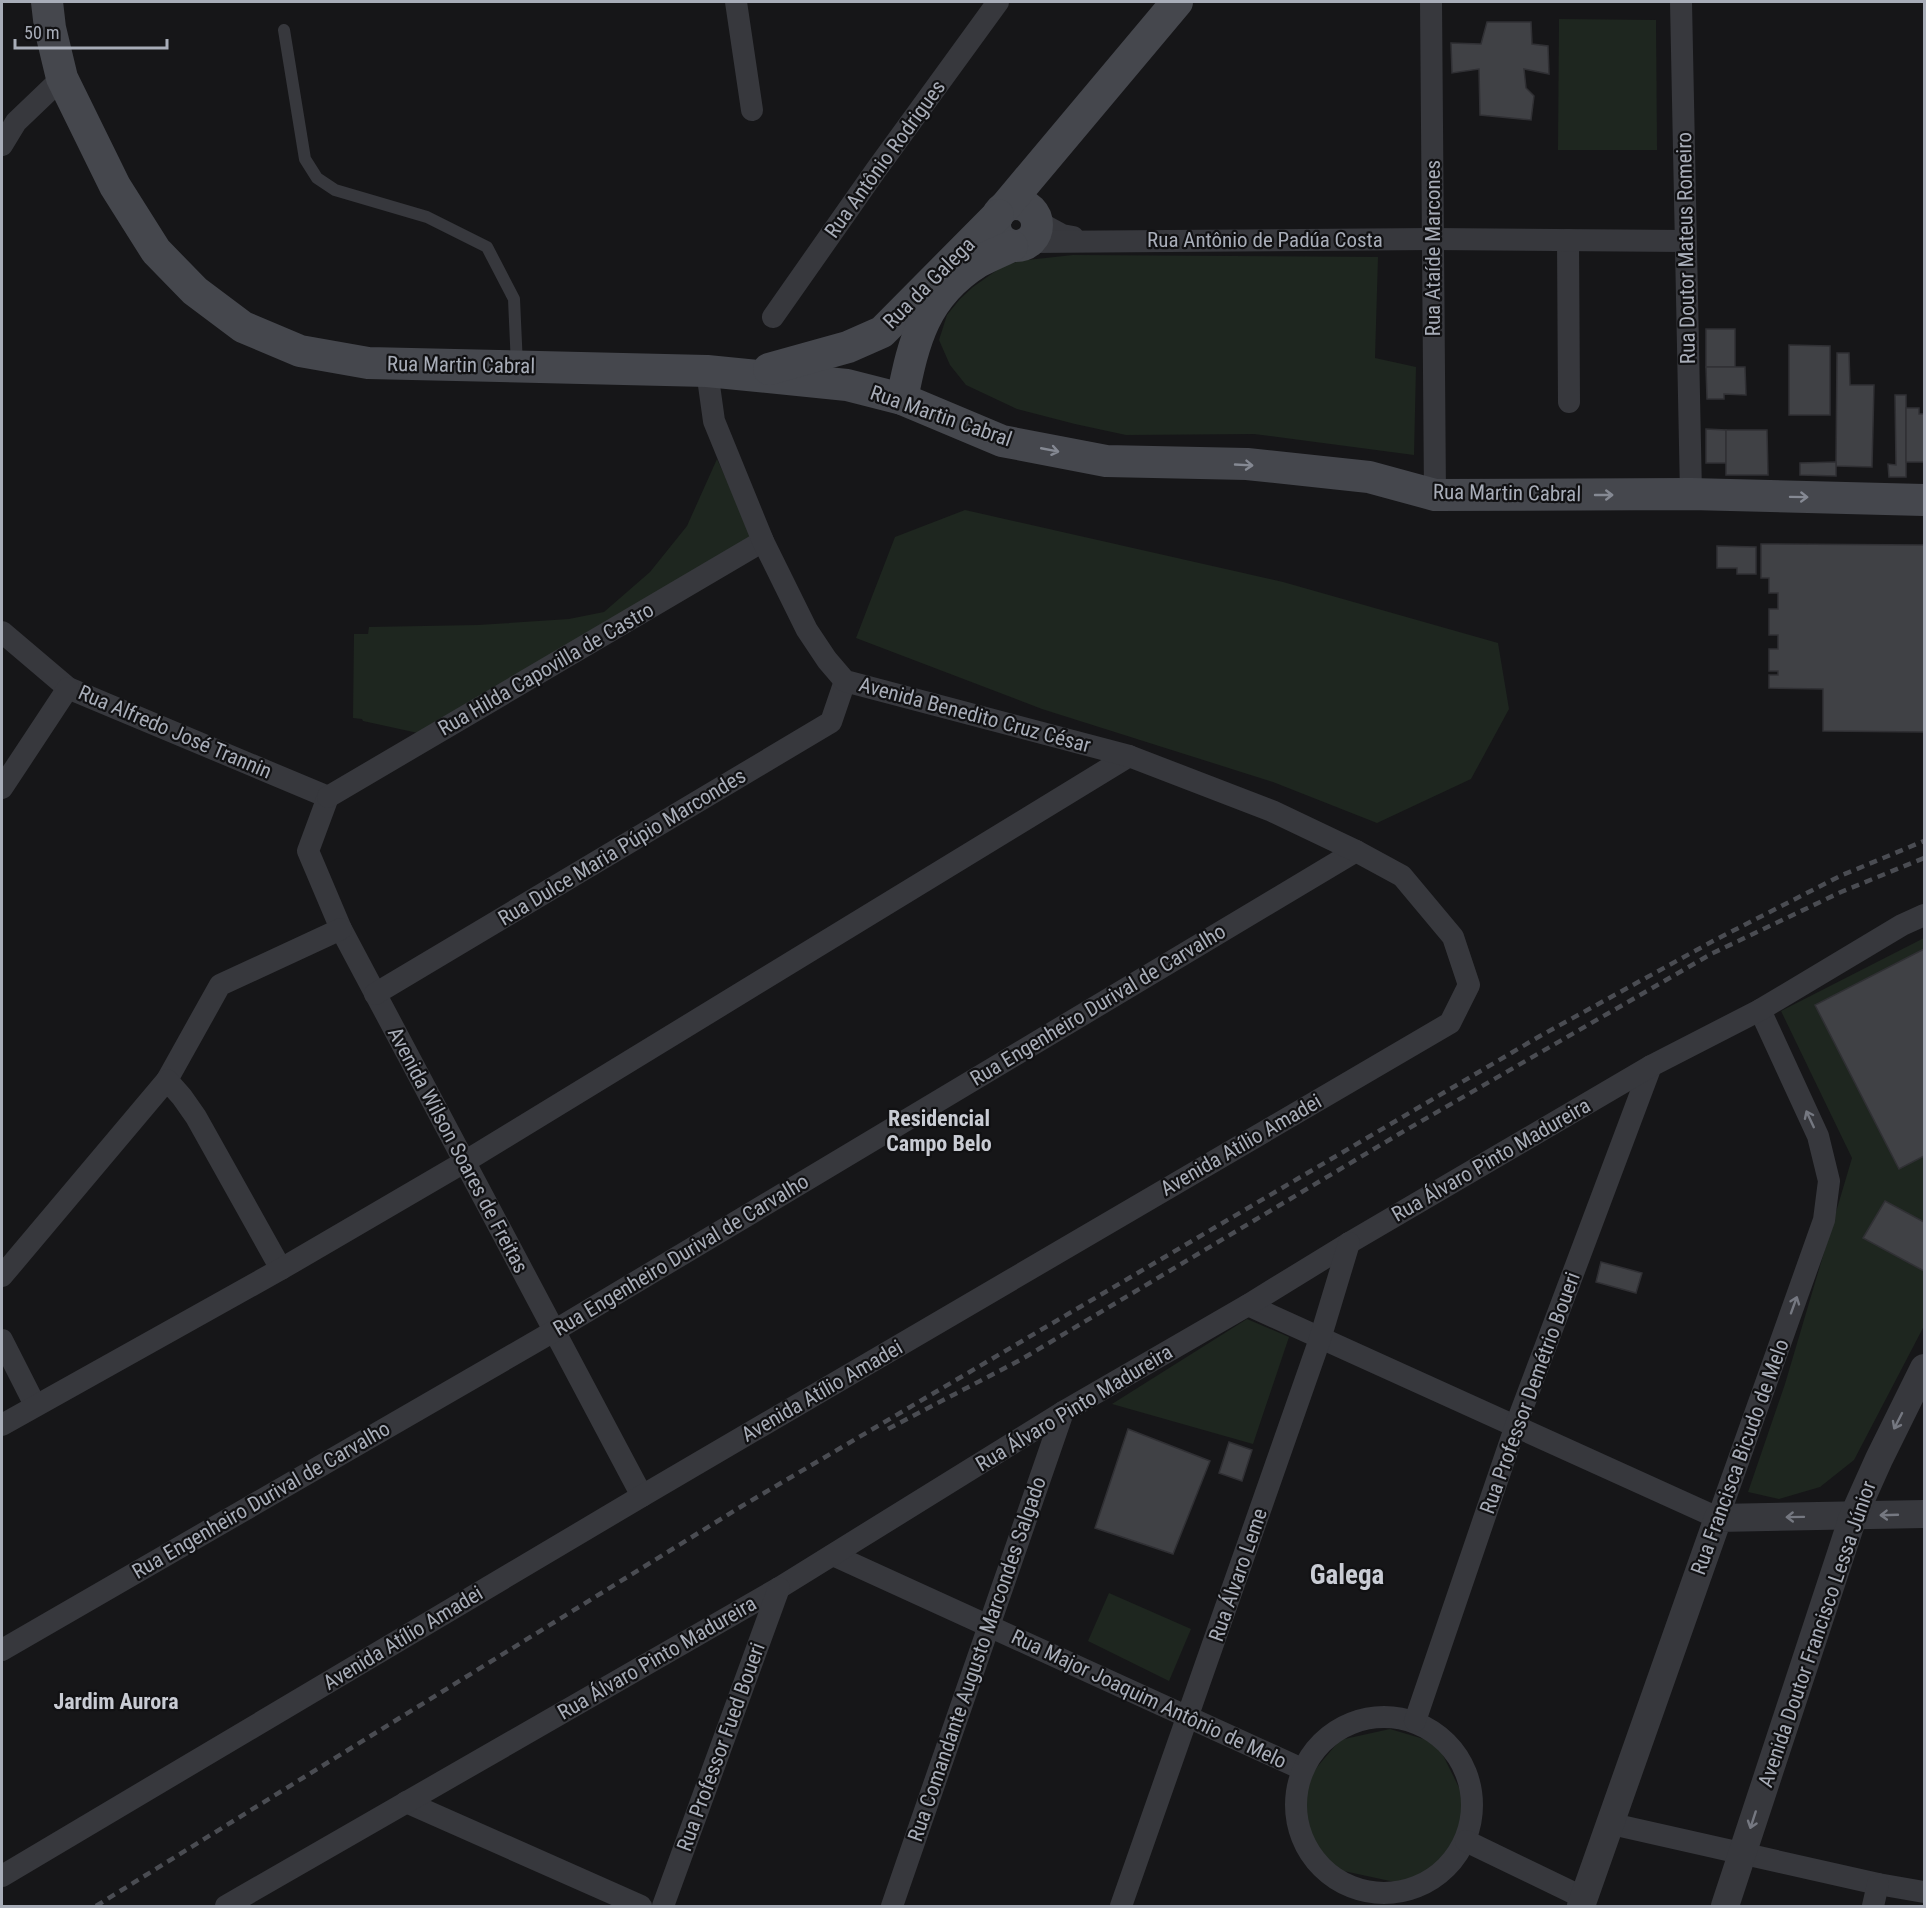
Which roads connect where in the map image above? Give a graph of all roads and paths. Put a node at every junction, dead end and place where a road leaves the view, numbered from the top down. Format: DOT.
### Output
graph roads {
  1 [pos="47,2"];
  2 [pos="736,2"];
  3 [pos="998,2"];
  4 [pos="1177,2"];
  5 [pos="1431,2"];
  6 [pos="1681,2"];
  7 [pos="284,30"];
  8 [pos="62,78"];
  9 [pos="752,110"];
  10 [pos="2,145"];
  11 [pos="1019,224"];
  12 [pos="1433,239"];
  13 [pos="1568,240"];
  14 [pos="1685,241"];
  15 [pos="773,317"];
  16 [pos="882,332"];
  17 [pos="848,347"];
  18 [pos="911,356"];
  19 [pos="517,366"];
  20 [pos="707,371"];
  21 [pos="751,374"];
  22 [pos="847,385"];
  23 [pos="902,399"];
  24 [pos="1569,402"];
  25 [pos="1692,494"];
  26 [pos="1435,495"];
  27 [pos="1924,500"];
  28 [pos="763,541"];
  29 [pos="2,632"];
  30 [pos="845,681"];
  31 [pos="68,688"];
  32 [pos="1129,756"];
  33 [pos="2,788"];
  34 [pos="328,796"];
  35 [pos="1356,851"];
  36 [pos="1924,915"];
  37 [pos="341,929"];
  38 [pos="375,994"];
  39 [pos="1760,1010"];
  40 [pos="1651,1066"];
  41 [pos="167,1080"];
  42 [pos="465,1161"];
  43 [pos="1349,1243"];
  44 [pos="281,1269"];
  45 [pos="2,1276"];
  46 [pos="1248,1305"];
  47 [pos="554,1331"];
  48 [pos="1320,1339"];
  49 [pos="2,1340"];
  50 [pos="1924,1368"];
  51 [pos="35,1405"];
  52 [pos="1063,1412"];
  53 [pos="2,1425"];
  54 [pos="1516,1425"];
  55 [pos="642,1496"];
  56 [pos="1924,1514"];
  57 [pos="1853,1517"];
  58 [pos="1718,1518"];
  59 [pos="832,1555"];
  60 [pos="779,1588"];
  61 [pos="988,1625"];
  62 [pos="2,1650"];
  63 [pos="1188,1717"];
  64 [pos="1415,1721"];
  65 [pos="1302,1768"];
  66 [pos="406,1802"];
  67 [pos="1612,1824"];
  68 [pos="1466,1841"];
  69 [pos="1742,1853"];
  70 [pos="2,1876"];
  71 [pos="1878,1884"];
  72 [pos="1924,1892"];
  73 [pos="1353,1898"];
  74 [pos="1583,1902"];
  75 [pos="238,1904"];
  76 [pos="641,1906"];
  77 [pos="663,1906"];
  78 [pos="892,1906"];
  79 [pos="1121,1906"];
  80 [pos="1725,1906"];
  81 [pos="1873,1906"];
  1 -- 8 [label="main road, Rua Martin Cabral"];
  2 -- 9 [label="street"];
  3 -- 15 [label="street, Rua Antônio Rodrigues"];
  4 -- 11 [label="main road, Rua da Galega"];
  5 -- 12 [label="street, Rua Ataíde Marcones"];
  6 -- 14 [label="street, Rua Doutor Mateus Romeiro"];
  7 -- 19 [label="lane"];
  8 -- 10 [label="street"];
  8 -- 19 [label="main road, Rua Martin Cabral"];
  11 -- 12 [label="street, Rua Antônio de Padúa Costa"];
  11 -- 16 [label="main road, Rua da Galega"];
  11 -- 18 [label="main road, Rua da Galega"];
  12 -- 13 [label="street, Rua Antônio de Padúa Costa"];
  12 -- 26 [label="street, Rua Ataíde Marcones"];
  13 -- 14 [label="street, Rua Antônio de Padúa Costa"];
  13 -- 24 [label="street"];
  14 -- 25 [label="street, Rua Doutor Mateus Romeiro"];
  16 -- 17 [label="main road, Rua da Galega"];
  16 -- 18 [label="main road"];
  17 -- 21 [label="main road, Rua da Galega"];
  17 -- 22 [label="main road"];
  18 -- 23 [label="main road, Rua da Galega"];
  19 -- 20 [label="main road, Rua Martin Cabral"];
  20 -- 21 [label="main road, Rua Martin Cabral"];
  20 -- 28 [label="street, Avenida Benedito Cruz César"];
  21 -- 22 [label="main road, Rua Martin Cabral"];
  22 -- 23 [label="main road, Rua Martin Cabral"];
  23 -- 26 [label="main road, Rua Martin Cabral, one-way"];
  26 -- 25 [label="main road, Rua Martin Cabral, one-way"];
  25 -- 27 [label="main road, Rua Martin Cabral, one-way"];
  28 -- 30 [label="street, Avenida Benedito Cruz César"];
  28 -- 34 [label="street, Rua Hilda Capovilla de Castro"];
  29 -- 31 [label="street, Rua Alfredo José Trannin"];
  30 -- 32 [label="street, Avenida Benedito Cruz César"];
  30 -- 38 [label="street, Rua Dulce Maria Púpio Marcondes"];
  31 -- 33 [label="street"];
  31 -- 34 [label="street, Rua Alfredo José Trannin"];
  32 -- 35 [label="street, Avenida Benedito Cruz César"];
  32 -- 42 [label="street"];
  34 -- 37 [label="street, Avenida Wilson Soares de Freitas"];
  35 -- 47 [label="street, Rua Engenheiro Durival de Carvalho"];
  35 -- 55 [label="street, Avenida Atílio Amadei"];
  36 -- 39 [label="street, Rua Álvaro Pinto Madureira"];
  37 -- 38 [label="street, Avenida Wilson Soares de Freitas"];
  37 -- 41 [label="street"];
  38 -- 42 [label="street, Avenida Wilson Soares de Freitas"];
  39 -- 40 [label="street, Rua Álvaro Pinto Madureira"];
  58 -- 39 [label="street, Rua Francisca Bicudo de Melo, one-way"];
  40 -- 43 [label="street, Rua Álvaro Pinto Madureira"];
  40 -- 54 [label="street, Rua Professor Demétrio Boueri"];
  41 -- 44 [label="street"];
  41 -- 45 [label="street"];
  42 -- 44 [label="street"];
  42 -- 47 [label="street, Avenida Wilson Soares de Freitas"];
  43 -- 46 [label="street, Rua Álvaro Pinto Madureira"];
  43 -- 48 [label="street, Rua Álvaro Leme"];
  44 -- 51 [label="street"];
  46 -- 48 [label="street"];
  46 -- 52 [label="street, Rua Álvaro Pinto Madureira"];
  47 -- 55 [label="street, Avenida Wilson Soares de Freitas"];
  47 -- 62 [label="street, Rua Engenheiro Durival de Carvalho"];
  48 -- 54 [label="street"];
  48 -- 63 [label="street, Rua Álvaro Leme"];
  49 -- 51 [label="street"];
  50 -- 57 [label="street, Avenida Doutor Francisco Lessa Júnior, one-way"];
  51 -- 53 [label="street"];
  52 -- 59 [label="street, Rua Álvaro Pinto Madureira"];
  52 -- 61 [label="street, Rua Comandante Augusto Marcondes Salgado"];
  54 -- 58 [label="street"];
  54 -- 64 [label="street, Rua Professor Demétrio Boueri"];
  55 -- 70 [label="street, Avenida Atílio Amadei"];
  56 -- 57 [label="street, one-way"];
  57 -- 58 [label="street, one-way"];
  57 -- 69 [label="street, Avenida Doutor Francisco Lessa Júnior, one-way"];
  58 -- 67 [label="street, Rua Francisca Bicudo de Melo"];
  59 -- 60 [label="street, Rua Álvaro Pinto Madureira"];
  59 -- 61 [label="street, Rua Major Joaquim Antônio de Melo"];
  60 -- 66 [label="street, Rua Álvaro Pinto Madureira"];
  60 -- 77 [label="street, Rua Professor Fued Boueri"];
  61 -- 63 [label="street, Rua Major Joaquim Antônio de Melo"];
  61 -- 78 [label="street, Rua Comandante Augusto Marcondes Salgado"];
  63 -- 65 [label="street, Rua Major Joaquim Antônio de Melo"];
  63 -- 79 [label="street, Rua Álvaro Leme"];
  64 -- 65 [label="street"];
  64 -- 68 [label="street"];
  65 -- 73 [label="street"];
  66 -- 75 [label="street, Rua Álvaro Pinto Madureira"];
  66 -- 76 [label="street"];
  67 -- 69 [label="street"];
  67 -- 74 [label="street, Rua Francisca Bicudo de Melo"];
  68 -- 73 [label="street"];
  68 -- 74 [label="street"];
  69 -- 71 [label="street"];
  69 -- 80 [label="street, Avenida Doutor Francisco Lessa Júnior"];
  71 -- 72 [label="street"];
  71 -- 81 [label="street"];
}
